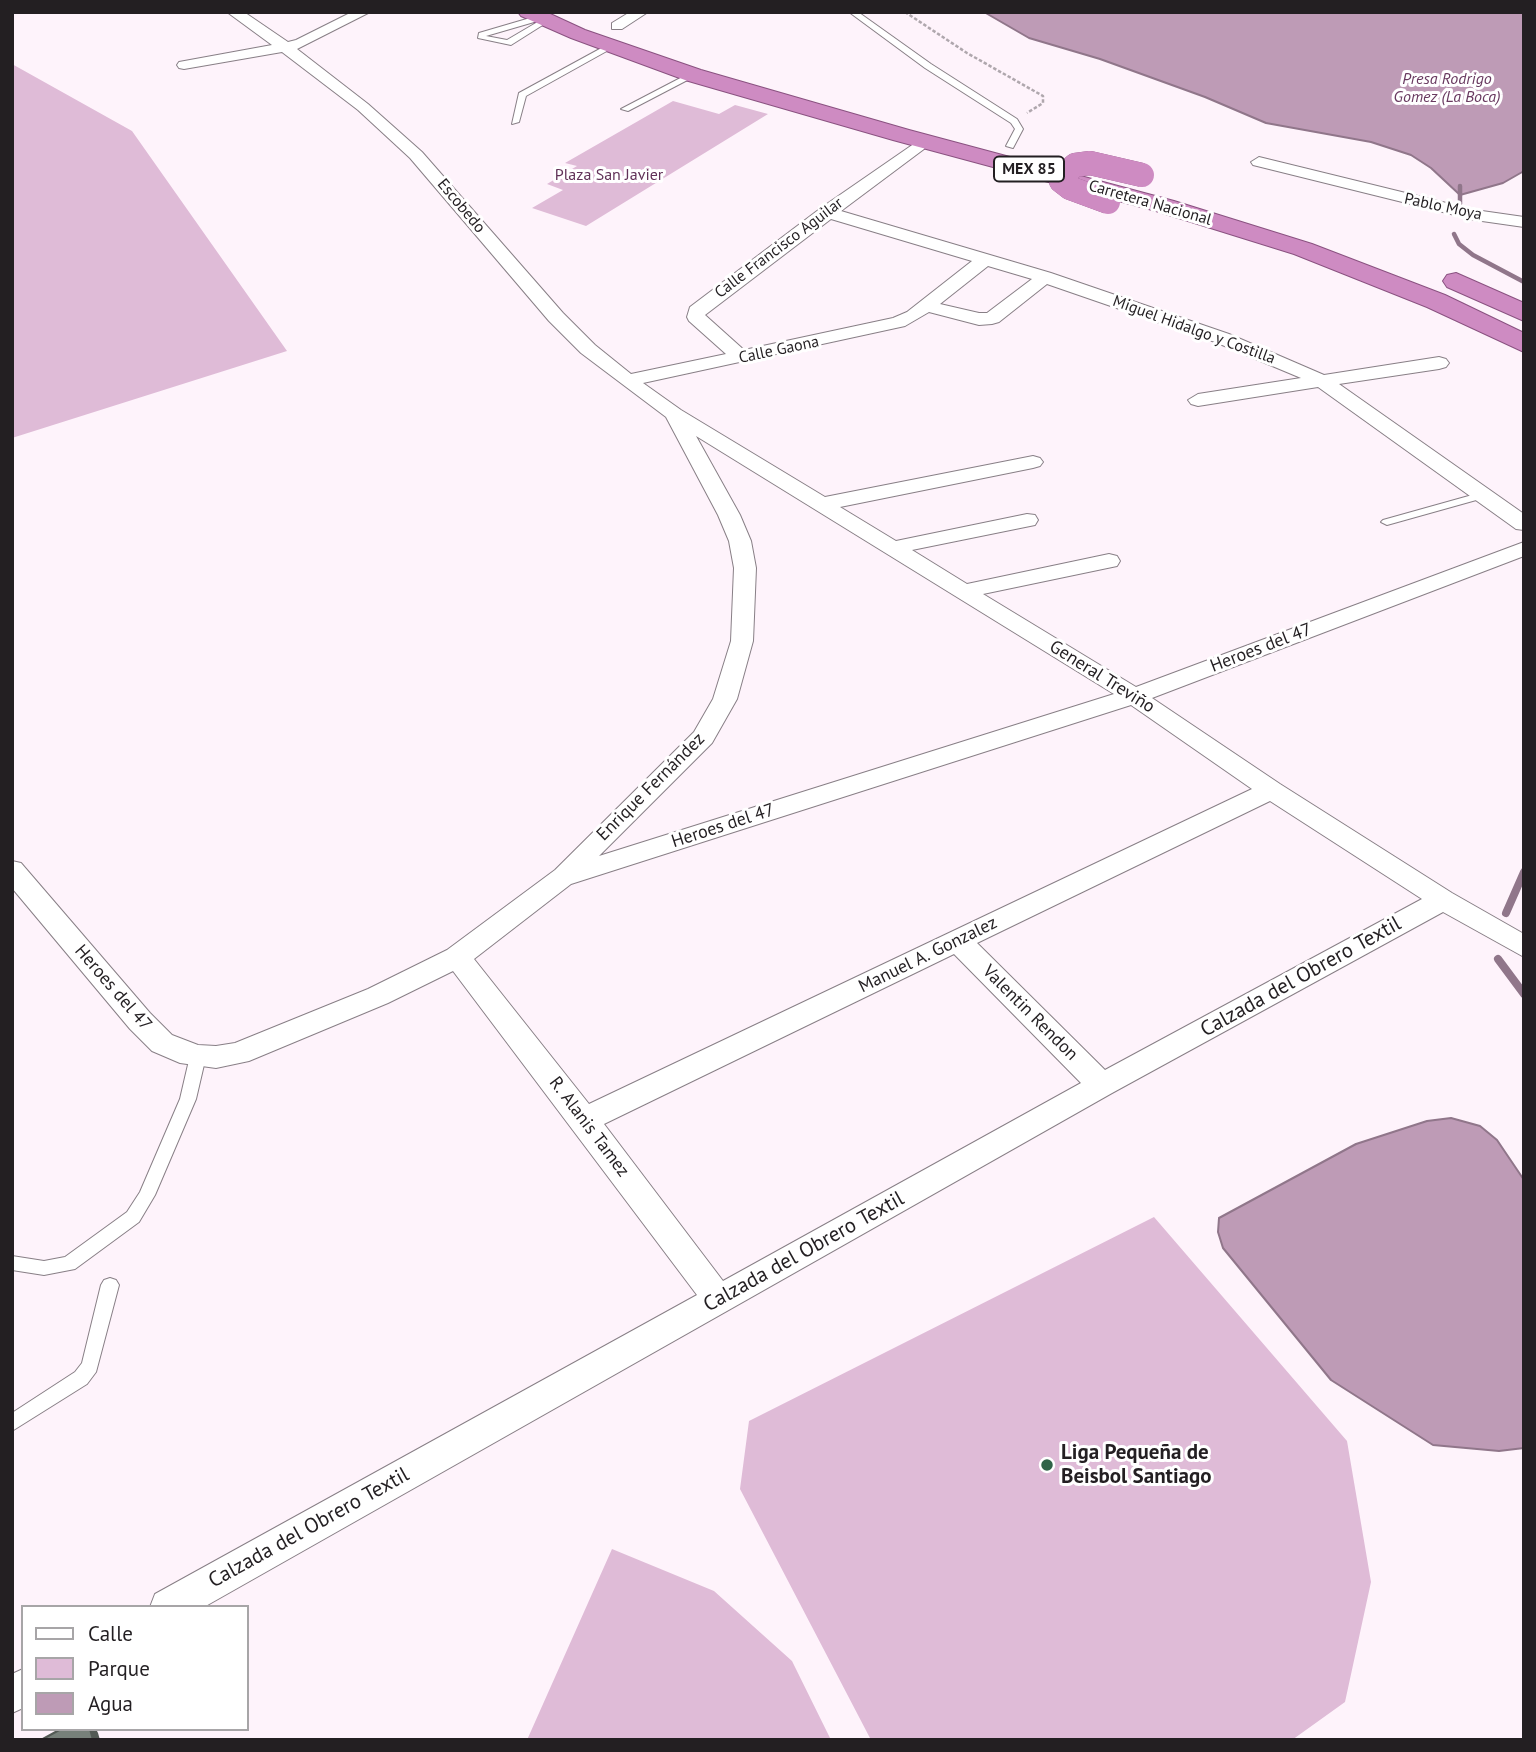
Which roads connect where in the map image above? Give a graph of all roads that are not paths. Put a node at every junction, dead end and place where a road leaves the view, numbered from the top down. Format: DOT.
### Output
graph roads {
  1 [pos="234,12"];
  2 [pos="363,12"];
  3 [pos="585,12"];
  4 [pos="853,12"];
  5 [pos="537,17"];
  6 [pos="626,25"];
  7 [pos="287,48"];
  8 [pos="184,65"];
  9 [pos="694,75"];
  10 [pos="625,109"];
  11 [pos="515,122"];
  12 [pos="909,140"];
  13 [pos="1010,146"];
  14 [pos="1259,162"];
  15 [pos="1167,181"];
  16 [pos="827,212"];
  17 [pos="1524,222"];
  18 [pos="986,259"];
  19 [pos="1430,270"];
  20 [pos="1045,276"];
  21 [pos="927,306"];
  22 [pos="1524,313"];
  23 [pos="1524,323"];
  24 [pos="1522,349"];
  25 [pos="742,358"];
  26 [pos="1439,363"];
  27 [pos="627,381"];
  28 [pos="1323,382"];
  29 [pos="1198,400"];
  30 [pos="674,414"];
  31 [pos="1033,462"];
  32 [pos="1483,495"];
  33 [pos="822,504"];
  34 [pos="1027,520"];
  35 [pos="1387,522"];
  36 [pos="1524,524"];
  37 [pos="893,548"];
  38 [pos="1524,548"];
  39 [pos="1109,561"];
  40 [pos="963,591"];
  41 [pos="1134,696"];
  42 [pos="1271,790"];
  43 [pos="12,870"];
  44 [pos="562,877"];
  45 [pos="1443,900"];
  46 [pos="958,941"];
  47 [pos="1524,947"];
  48 [pos="457,957"];
  49 [pos="198,1056"];
  50 [pos="1102,1085"];
  51 [pos="584,1120"];
  52 [pos="12,1263"];
  53 [pos="110,1285"];
  54 [pos="719,1300"];
  55 [pos="12,1423"];
  56 [pos="172,1605"];
  1 -- 7 [label="street, Escobedo"];
  2 -- 7 [label="street"];
  3 -- 6 [label="highway, Carretera Nacional / MEX 85"];
  4 -- 13 [label="lane"];
  5 -- 5 [label="lane"];
  5 -- 6 [label="highway, Carretera Nacional / MEX 85"];
  6 -- 9 [label="highway, Carretera Nacional / MEX 85"];
  6 -- 11 [label="lane"];
  6 -- 13 [label="highway, Carretera Nacional / MEX 85"];
  7 -- 8 [label="street"];
  7 -- 27 [label="street, Escobedo"];
  9 -- 10 [label="lane"];
  9 -- 12 [label="highway, Carretera Nacional / MEX 85"];
  12 -- 16 [label="street, Calle Francisco Aguilar"];
  12 -- 24 [label="highway, MEX 85"];
  13 -- 23 [label="highway, Carretera Nacional / MEX 85"];
  14 -- 17 [label="street, Pablo Moya"];
  15 -- 24 [label="highway, MEX 85, bridge"];
  16 -- 18 [label="street, Miguel Hidalgo y Costilla"];
  16 -- 25 [label="street, Calle Francisco Aguilar"];
  18 -- 20 [label="street, Miguel Hidalgo y Costilla"];
  18 -- 21 [label="street, Calle Gaona"];
  19 -- 22 [label="highway"];
  20 -- 21 [label="street"];
  20 -- 28 [label="street, Miguel Hidalgo y Costilla"];
  21 -- 25 [label="street, Calle Gaona"];
  25 -- 27 [label="street, Calle Gaona"];
  26 -- 28 [label="street"];
  27 -- 30 [label="street, Escobedo"];
  28 -- 29 [label="street"];
  28 -- 32 [label="street, Miguel Hidalgo y Costilla"];
  30 -- 33 [label="street, General Treviño"];
  30 -- 44 [label="street, Enrique Fernández"];
  31 -- 33 [label="street"];
  32 -- 35 [label="lane"];
  32 -- 36 [label="street, Miguel Hidalgo y Costilla"];
  33 -- 37 [label="street, General Treviño"];
  34 -- 37 [label="street"];
  37 -- 40 [label="street, General Treviño"];
  38 -- 41 [label="street, Heroes del 47"];
  39 -- 40 [label="street"];
  40 -- 41 [label="street, General Treviño"];
  41 -- 42 [label="street, General Treviño"];
  41 -- 44 [label="street, Heroes del 47"];
  42 -- 45 [label="street, General Treviño"];
  42 -- 46 [label="street, Manuel A. Gonzalez"];
  43 -- 49 [label="street, Heroes del 47"];
  44 -- 48 [label="street, Heroes del 47"];
  45 -- 47 [label="street, General Treviño"];
  45 -- 50 [label="street, Calzada del Obrero Textil"];
  46 -- 50 [label="street, Valentin Rendon"];
  46 -- 51 [label="street, Manuel A. Gonzalez"];
  48 -- 49 [label="street, Heroes del 47"];
  48 -- 51 [label="street, R. Alanis Tamez"];
  49 -- 52 [label="lane"];
  50 -- 54 [label="street, Calzada del Obrero Textil"];
  51 -- 54 [label="street, R. Alanis Tamez"];
  53 -- 55 [label="lane"];
  54 -- 56 [label="street, Calzada del Obrero Textil"];
}
